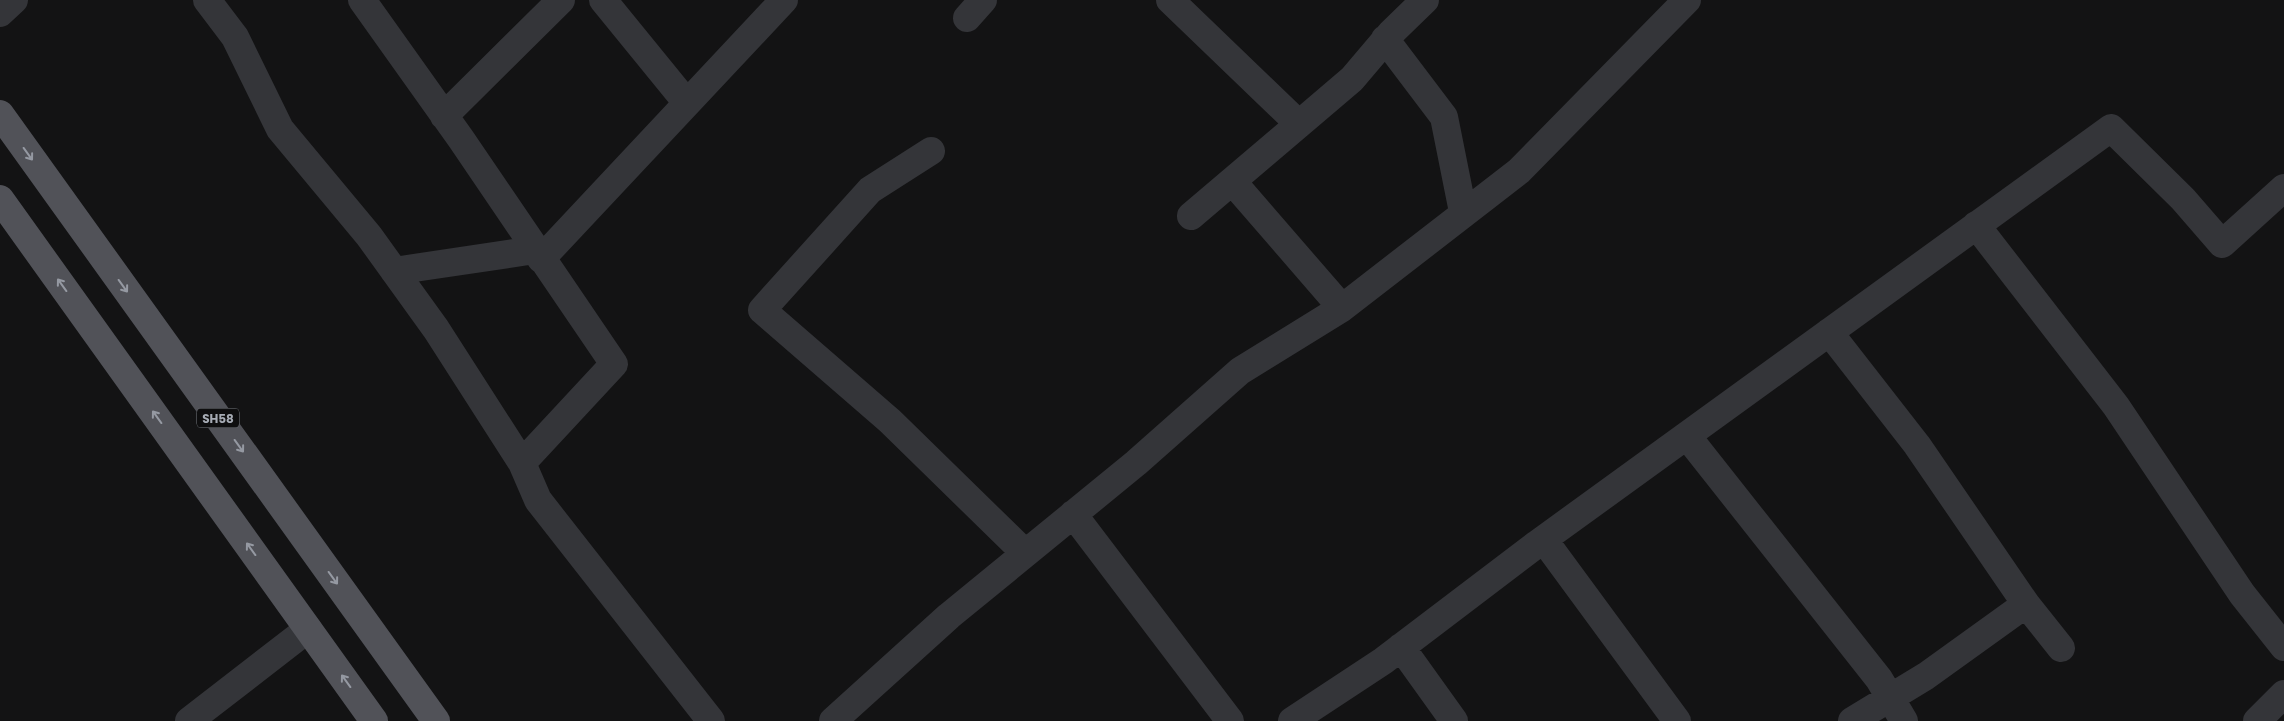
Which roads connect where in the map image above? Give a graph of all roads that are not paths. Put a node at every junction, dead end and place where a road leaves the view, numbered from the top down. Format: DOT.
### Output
graph roads {
  1 [pos="14,0"];
  2 [pos="207,0"];
  3 [pos="362,0"];
  4 [pos="561,0"];
  5 [pos="602,0"];
  6 [pos="1170,0"];
  7 [pos="1425,0"];
  8 [pos="1687,0"];
  9 [pos="780,1"];
  10 [pos="0,12"];
  11 [pos="1385,39"];
  12 [pos="687,103"];
  13 [pos="0,114"];
  14 [pos="444,116"];
  15 [pos="1299,124"];
  16 [pos="932,151"];
  17 [pos="1232,180"];
  18 [pos="2284,188"];
  19 [pos="0,199"];
  20 [pos="1463,212"];
  21 [pos="1190,216"];
  22 [pos="1976,226"];
  23 [pos="538,254"];
  24 [pos="394,271"];
  25 [pos="1342,308"];
  26 [pos="1829,332"];
  27 [pos="1687,436"];
  28 [pos="522,462"];
  29 [pos="1073,514"];
  30 [pos="1544,540"];
  31 [pos="1024,553"];
  32 [pos="2026,604"];
  33 [pos="308,629"];
  34 [pos="1401,647"];
  35 [pos="2284,647"];
  36 [pos="2061,648"];
  37 [pos="2284,694"];
  38 [pos="1890,698"];
  39 [pos="189,721"];
  40 [pos="374,721"];
  41 [pos="436,721"];
  42 [pos="711,721"];
  43 [pos="832,721"];
  44 [pos="1230,721"];
  45 [pos="1292,721"];
  46 [pos="1454,721"];
  47 [pos="1677,721"];
  48 [pos="1852,721"];
  49 [pos="1904,721"];
  50 [pos="2257,721"];
  1 -- 10 [label="street"];
  2 -- 24 [label="street"];
  3 -- 14 [label="street"];
  4 -- 14 [label="street"];
  5 -- 12 [label="street"];
  6 -- 15 [label="street"];
  7 -- 11 [label="street"];
  8 -- 20 [label="street"];
  9 -- 12 [label="street"];
  11 -- 15 [label="street"];
  11 -- 20 [label="street"];
  12 -- 23 [label="street"];
  13 -- 41 [label="main road, SH58, one-way"];
  14 -- 23 [label="street"];
  15 -- 17 [label="street"];
  16 -- 31 [label="street"];
  17 -- 21 [label="street"];
  17 -- 25 [label="street"];
  18 -- 22 [label="street"];
  33 -- 19 [label="main road, one-way"];
  20 -- 25 [label="street"];
  22 -- 26 [label="street"];
  22 -- 35 [label="street"];
  23 -- 24 [label="street"];
  23 -- 28 [label="street"];
  24 -- 28 [label="street"];
  25 -- 29 [label="street"];
  26 -- 27 [label="street"];
  26 -- 32 [label="street"];
  27 -- 30 [label="street"];
  27 -- 38 [label="street"];
  28 -- 42 [label="street"];
  29 -- 31 [label="street"];
  29 -- 44 [label="street"];
  30 -- 34 [label="street"];
  30 -- 47 [label="street"];
  31 -- 43 [label="street"];
  32 -- 36 [label="street"];
  32 -- 38 [label="street"];
  33 -- 39 [label="street"];
  40 -- 33 [label="main road, one-way"];
  34 -- 45 [label="street"];
  34 -- 46 [label="street"];
  37 -- 50 [label="street"];
  38 -- 48 [label="street"];
  38 -- 49 [label="street"];
}
